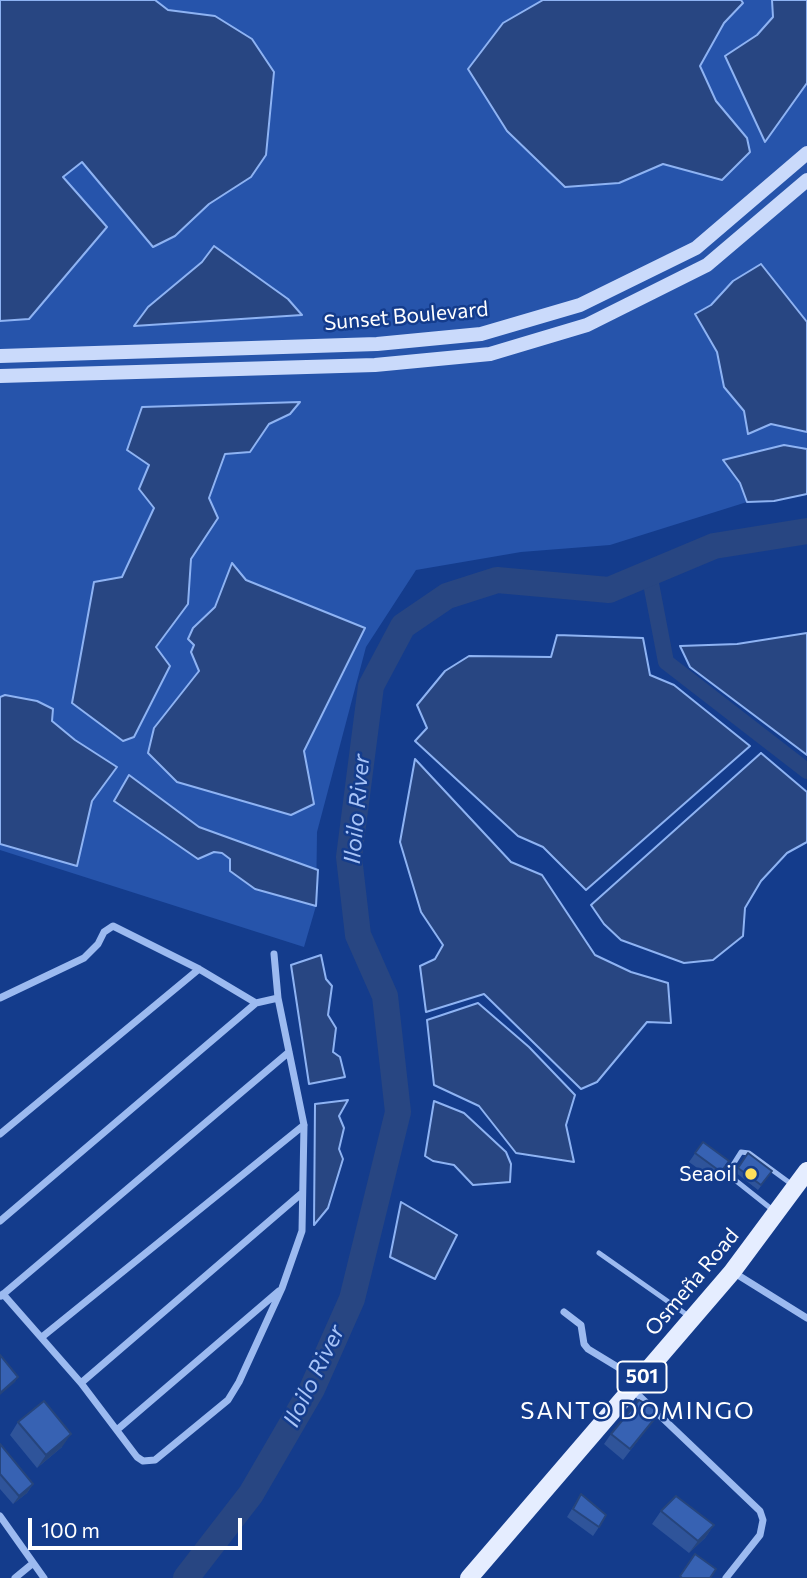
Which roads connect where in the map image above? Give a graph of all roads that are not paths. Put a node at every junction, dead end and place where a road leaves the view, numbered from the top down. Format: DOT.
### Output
graph roads {
  1 [pos="807,153"];
  2 [pos="807,180"];
  3 [pos="323,346"];
  4 [pos="0,356"];
  5 [pos="323,366"];
  6 [pos="0,376"];
  7 [pos="274,954"];
  8 [pos="199,969"];
  9 [pos="0,998"];
  10 [pos="278,998"];
  11 [pos="256,1003"];
  12 [pos="289,1052"];
  13 [pos="304,1125"];
  14 [pos="0,1134"];
  15 [pos="807,1171"];
  16 [pos="795,1187"];
  17 [pos="302,1193"];
  18 [pos="777,1213"];
  19 [pos="0,1221"];
  20 [pos="599,1253"];
  21 [pos="732,1272"];
  22 [pos="282,1288"];
  23 [pos="1,1295"];
  24 [pos="564,1312"];
  25 [pos="693,1318"];
  26 [pos="807,1318"];
  27 [pos="42,1337"];
  28 [pos="81,1383"];
  29 [pos="635,1384"];
  30 [pos="118,1429"];
  31 [pos="2,1521"];
  32 [pos="32,1564"];
  33 [pos="15,1578"];
  34 [pos="44,1578"];
  35 [pos="470,1578"];
  36 [pos="726,1578"];
  1 -- 3 [label="main road, Sunset Boulevard"];
  2 -- 5 [label="main road, Sunset Boulevard"];
  3 -- 4 [label="main road, Sunset Boulevard"];
  3 -- 5 [label="main road"];
  5 -- 6 [label="main road, Sunset Boulevard"];
  7 -- 10 [label="street"];
  8 -- 9 [label="street"];
  8 -- 11 [label="street"];
  8 -- 14 [label="street"];
  10 -- 11 [label="street"];
  10 -- 12 [label="street"];
  11 -- 19 [label="street"];
  12 -- 13 [label="street"];
  12 -- 23 [label="street"];
  13 -- 17 [label="street"];
  13 -- 27 [label="street"];
  15 -- 16 [label="main road, Osmeña Road / 501"];
  16 -- 18 [label="main road, Osmeña Road / 501"];
  16 -- 18 [label="lane"];
  17 -- 22 [label="street"];
  17 -- 28 [label="street"];
  18 -- 21 [label="main road, Osmeña Road / 501"];
  20 -- 25 [label="lane"];
  21 -- 25 [label="main road, Osmeña Road / 501"];
  21 -- 26 [label="street"];
  22 -- 30 [label="street"];
  22 -- 30 [label="street"];
  23 -- 27 [label="street"];
  24 -- 29 [label="street"];
  25 -- 29 [label="main road, Osmeña Road / 501"];
  27 -- 28 [label="street"];
  28 -- 30 [label="street"];
  29 -- 35 [label="main road, Osmeña Road / 501"];
  29 -- 36 [label="street"];
  31 -- 32 [label="street"];
  32 -- 33 [label="street"];
  32 -- 34 [label="street"];
}
